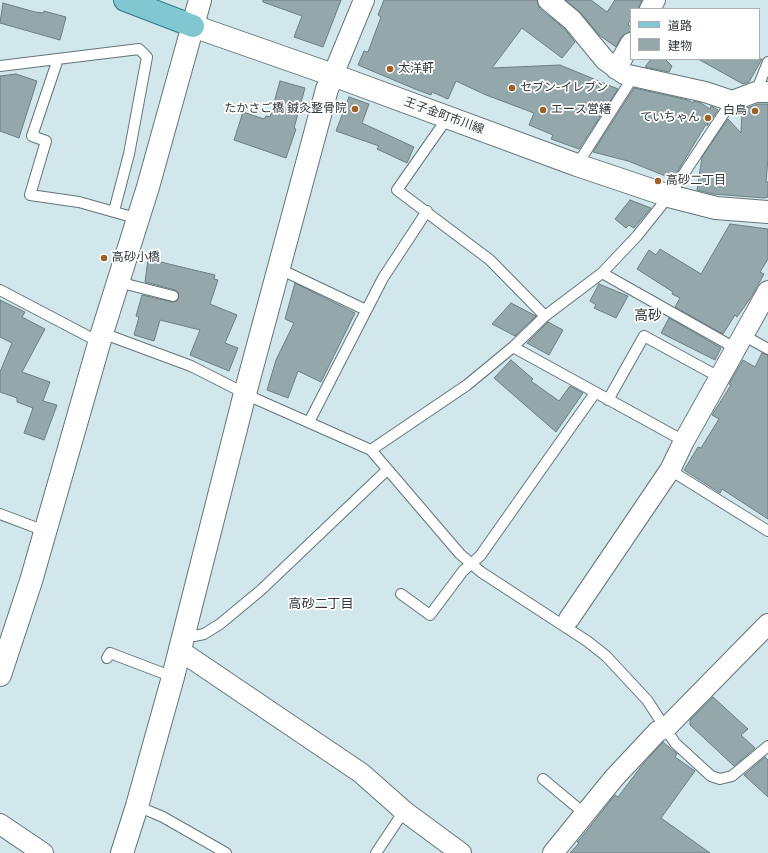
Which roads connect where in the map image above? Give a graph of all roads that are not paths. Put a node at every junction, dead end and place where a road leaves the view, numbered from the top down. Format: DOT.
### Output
graph roads {
  1 [pos="125,0"];
  2 [pos="200,0"];
  3 [pos="364,0"];
  4 [pos="548,0"];
  5 [pos="193,26"];
  6 [pos="630,48"];
  7 [pos="58,59"];
  8 [pos="768,62"];
  9 [pos="0,66"];
  10 [pos="625,73"];
  11 [pos="333,75"];
  12 [pos="762,92"];
  13 [pos="732,101"];
  14 [pos="448,117"];
  15 [pos="577,165"];
  16 [pos="669,196"];
  17 [pos="114,211"];
  18 [pos="427,211"];
  19 [pos="768,212"];
  20 [pos="139,219"];
  21 [pos="278,270"];
  22 [pos="602,273"];
  23 [pos="118,282"];
  24 [pos="0,290"];
  25 [pos="768,291"];
  26 [pos="173,296"];
  27 [pos="366,310"];
  28 [pos="545,316"];
  29 [pos="101,337"];
  30 [pos="739,341"];
  31 [pos="513,347"];
  32 [pos="768,349"];
  33 [pos="719,377"];
  34 [pos="245,393"];
  35 [pos="594,393"];
  36 [pos="608,400"];
  37 [pos="309,422"];
  38 [pos="684,441"];
  39 [pos="371,450"];
  40 [pos="387,470"];
  41 [pos="670,470"];
  42 [pos="0,514"];
  43 [pos="768,530"];
  44 [pos="45,531"];
  45 [pos="471,564"];
  46 [pos="401,594"];
  47 [pos="567,623"];
  48 [pos="768,624"];
  49 [pos="182,642"];
  50 [pos="107,658"];
  51 [pos="0,675"];
  52 [pos="174,677"];
  53 [pos="665,729"];
  54 [pos="768,746"];
  55 [pos="543,779"];
  56 [pos="138,806"];
  57 [pos="404,811"];
  58 [pos="585,814"];
  59 [pos="0,824"];
  60 [pos="43,853"];
  61 [pos="122,853"];
  62 [pos="226,853"];
  63 [pos="376,853"];
  64 [pos="461,853"];
  65 [pos="553,853"];
  1 -- 5 [label="main road, 王子金町市川線"];
  2 -- 5 [label="street"];
  3 -- 11 [label="street"];
  4 -- 10 [label="street"];
  5 -- 11 [label="street, 王子金町市川線"];
  5 -- 20 [label="street"];
  6 -- 10 [label="street"];
  7 -- 9 [label="lane"];
  7 -- 17 [label="lane"];
  7 -- 17 [label="lane"];
  8 -- 12 [label="lane"];
  10 -- 13 [label="street"];
  10 -- 15 [label="lane"];
  11 -- 14 [label="street, 王子金町市川線"];
  11 -- 21 [label="street"];
  12 -- 13 [label="street"];
  13 -- 16 [label="lane"];
  14 -- 15 [label="street, 王子金町市川線"];
  14 -- 18 [label="lane"];
  15 -- 16 [label="street, 王子金町市川線"];
  16 -- 19 [label="street, 王子金町市川線"];
  16 -- 22 [label="lane"];
  17 -- 20 [label="lane"];
  18 -- 27 [label="lane"];
  18 -- 28 [label="lane"];
  20 -- 23 [label="street"];
  21 -- 27 [label="lane"];
  21 -- 34 [label="street"];
  22 -- 28 [label="lane"];
  22 -- 30 [label="lane"];
  23 -- 26 [label="lane"];
  23 -- 29 [label="street"];
  24 -- 29 [label="lane"];
  25 -- 30 [label="street"];
  27 -- 37 [label="lane"];
  28 -- 31 [label="lane"];
  29 -- 34 [label="lane"];
  29 -- 44 [label="street"];
  30 -- 32 [label="lane"];
  30 -- 33 [label="street"];
  31 -- 35 [label="lane"];
  31 -- 39 [label="lane"];
  33 -- 36 [label="lane"];
  33 -- 38 [label="street"];
  34 -- 37 [label="lane"];
  34 -- 49 [label="street"];
  35 -- 36 [label="lane"];
  35 -- 45 [label="lane"];
  36 -- 38 [label="lane"];
  37 -- 39 [label="lane"];
  38 -- 41 [label="street"];
  39 -- 40 [label="lane"];
  40 -- 45 [label="lane"];
  40 -- 49 [label="lane"];
  41 -- 43 [label="lane"];
  41 -- 47 [label="street"];
  42 -- 44 [label="lane"];
  44 -- 51 [label="street"];
  45 -- 46 [label="lane"];
  45 -- 47 [label="lane"];
  47 -- 53 [label="lane"];
  48 -- 53 [label="street"];
  49 -- 52 [label="street"];
  49 -- 57 [label="street"];
  50 -- 52 [label="lane"];
  52 -- 56 [label="street"];
  53 -- 54 [label="lane"];
  53 -- 58 [label="street"];
  55 -- 58 [label="lane"];
  56 -- 61 [label="street"];
  56 -- 62 [label="lane"];
  57 -- 63 [label="lane"];
  57 -- 64 [label="street"];
  58 -- 65 [label="street"];
  59 -- 60 [label="street"];
}
